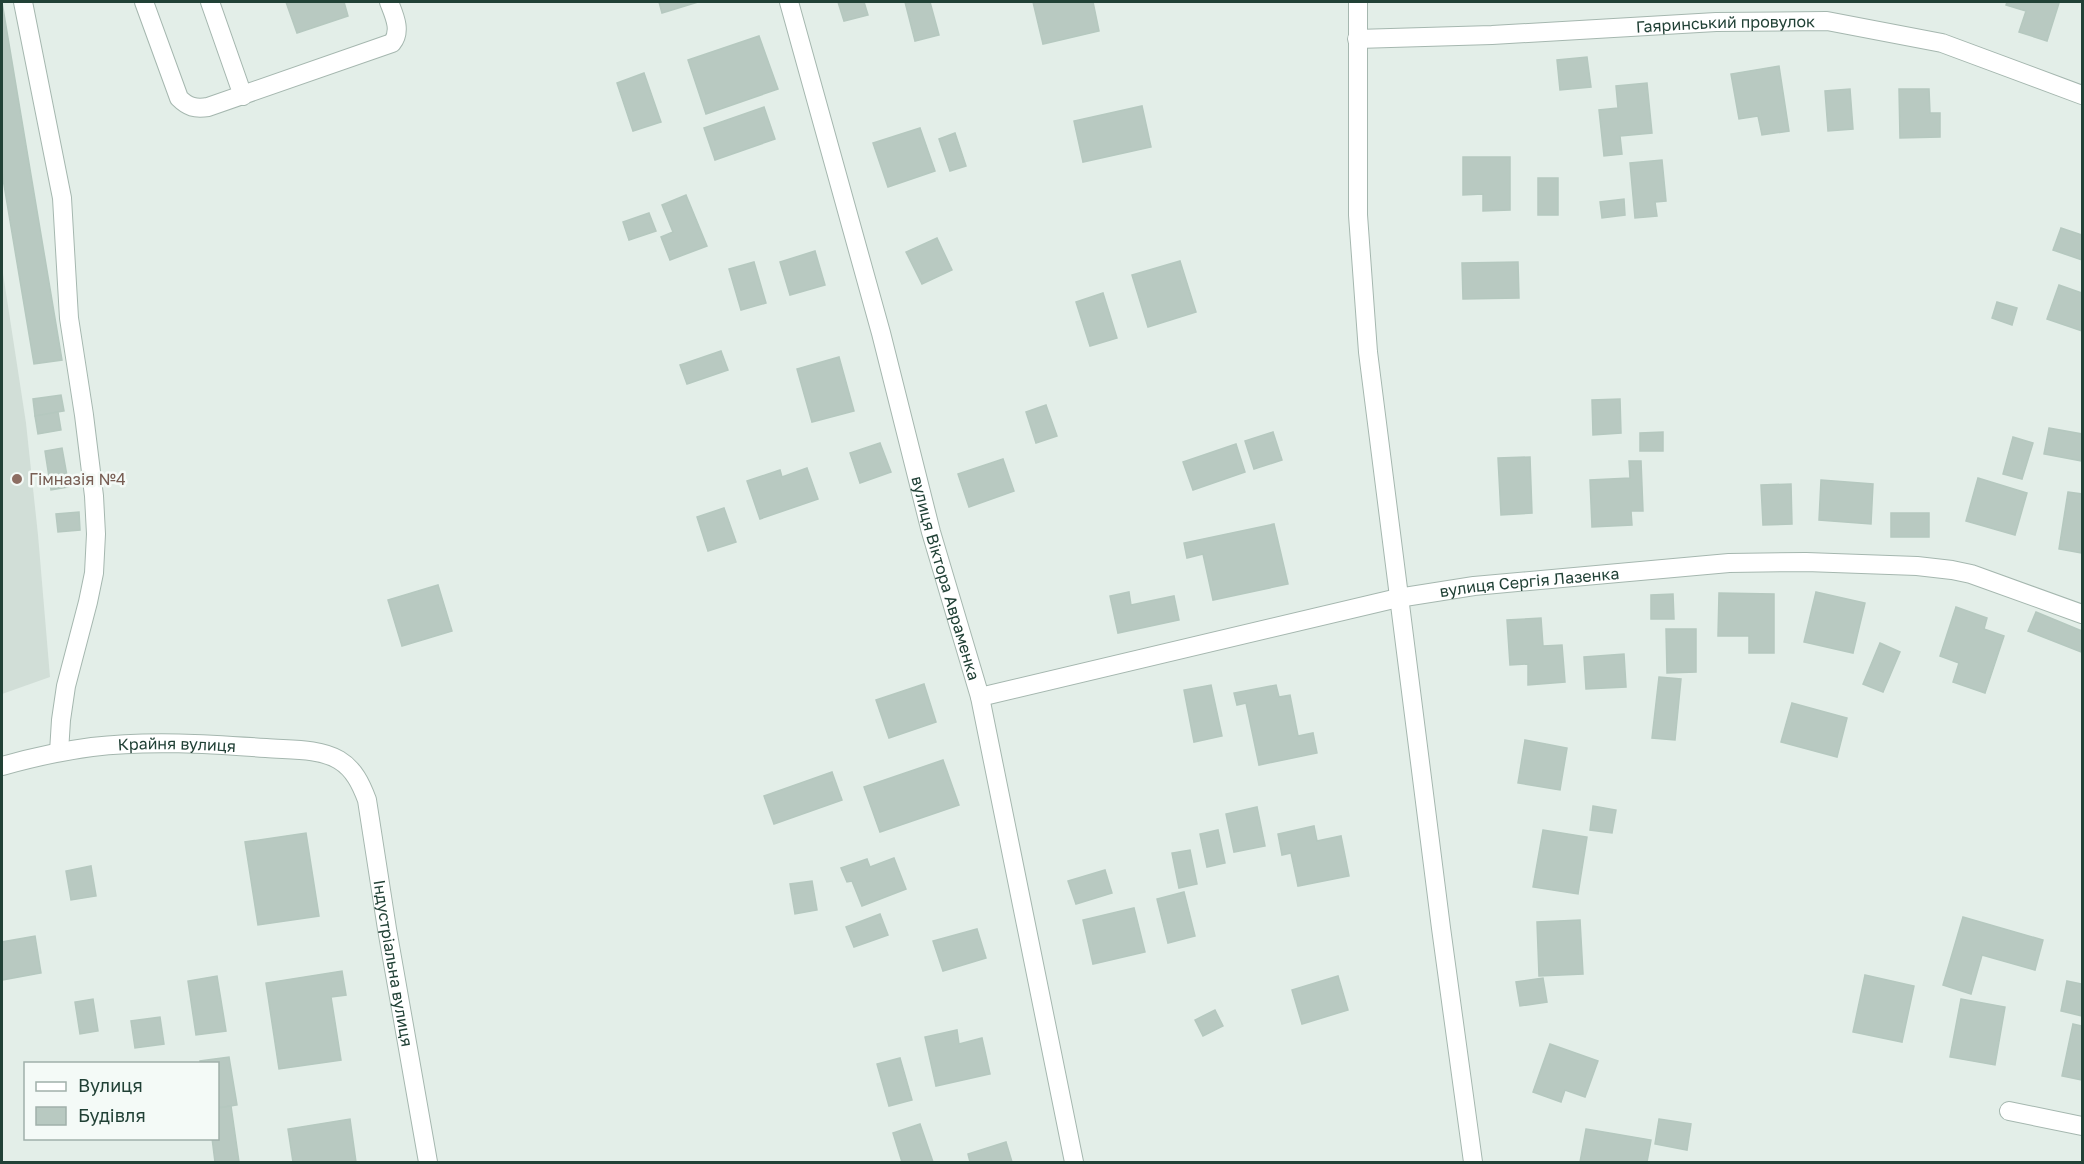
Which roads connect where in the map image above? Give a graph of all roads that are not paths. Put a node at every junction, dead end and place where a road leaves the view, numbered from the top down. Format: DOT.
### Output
graph roads {
  1 [pos="23,2"];
  2 [pos="144,2"];
  3 [pos="210,2"];
  4 [pos="389,2"];
  5 [pos="789,2"];
  6 [pos="1358,2"];
  7 [pos="1357,39"];
  8 [pos="2082,95"];
  9 [pos="243,96"];
  10 [pos="1398,598"];
  11 [pos="2082,614"];
  12 [pos="980,697"];
  13 [pos="59,752"];
  14 [pos="2,766"];
  15 [pos="349,768"];
  16 [pos="2009,1111"];
  17 [pos="2082,1126"];
  18 [pos="428,1162"];
  19 [pos="1074,1162"];
  20 [pos="1473,1162"];
  1 -- 13 [label="street"];
  2 -- 9 [label="street"];
  3 -- 9 [label="street"];
  4 -- 9 [label="street"];
  5 -- 12 [label="street, вулиця Віктора Авраменка"];
  6 -- 7 [label="street"];
  7 -- 8 [label="street, Гаяринський провулок"];
  7 -- 10 [label="street"];
  10 -- 11 [label="street, вулиця Сергія Лазенка"];
  10 -- 12 [label="street, вулиця Сергія Лазенка"];
  10 -- 20 [label="street"];
  12 -- 19 [label="street, вулиця Віктора Авраменка"];
  13 -- 14 [label="street, Крайня вулиця"];
  13 -- 15 [label="street, Крайня вулиця"];
  15 -- 18 [label="street, Індустріальна вулиця"];
  16 -- 17 [label="street"];
}
